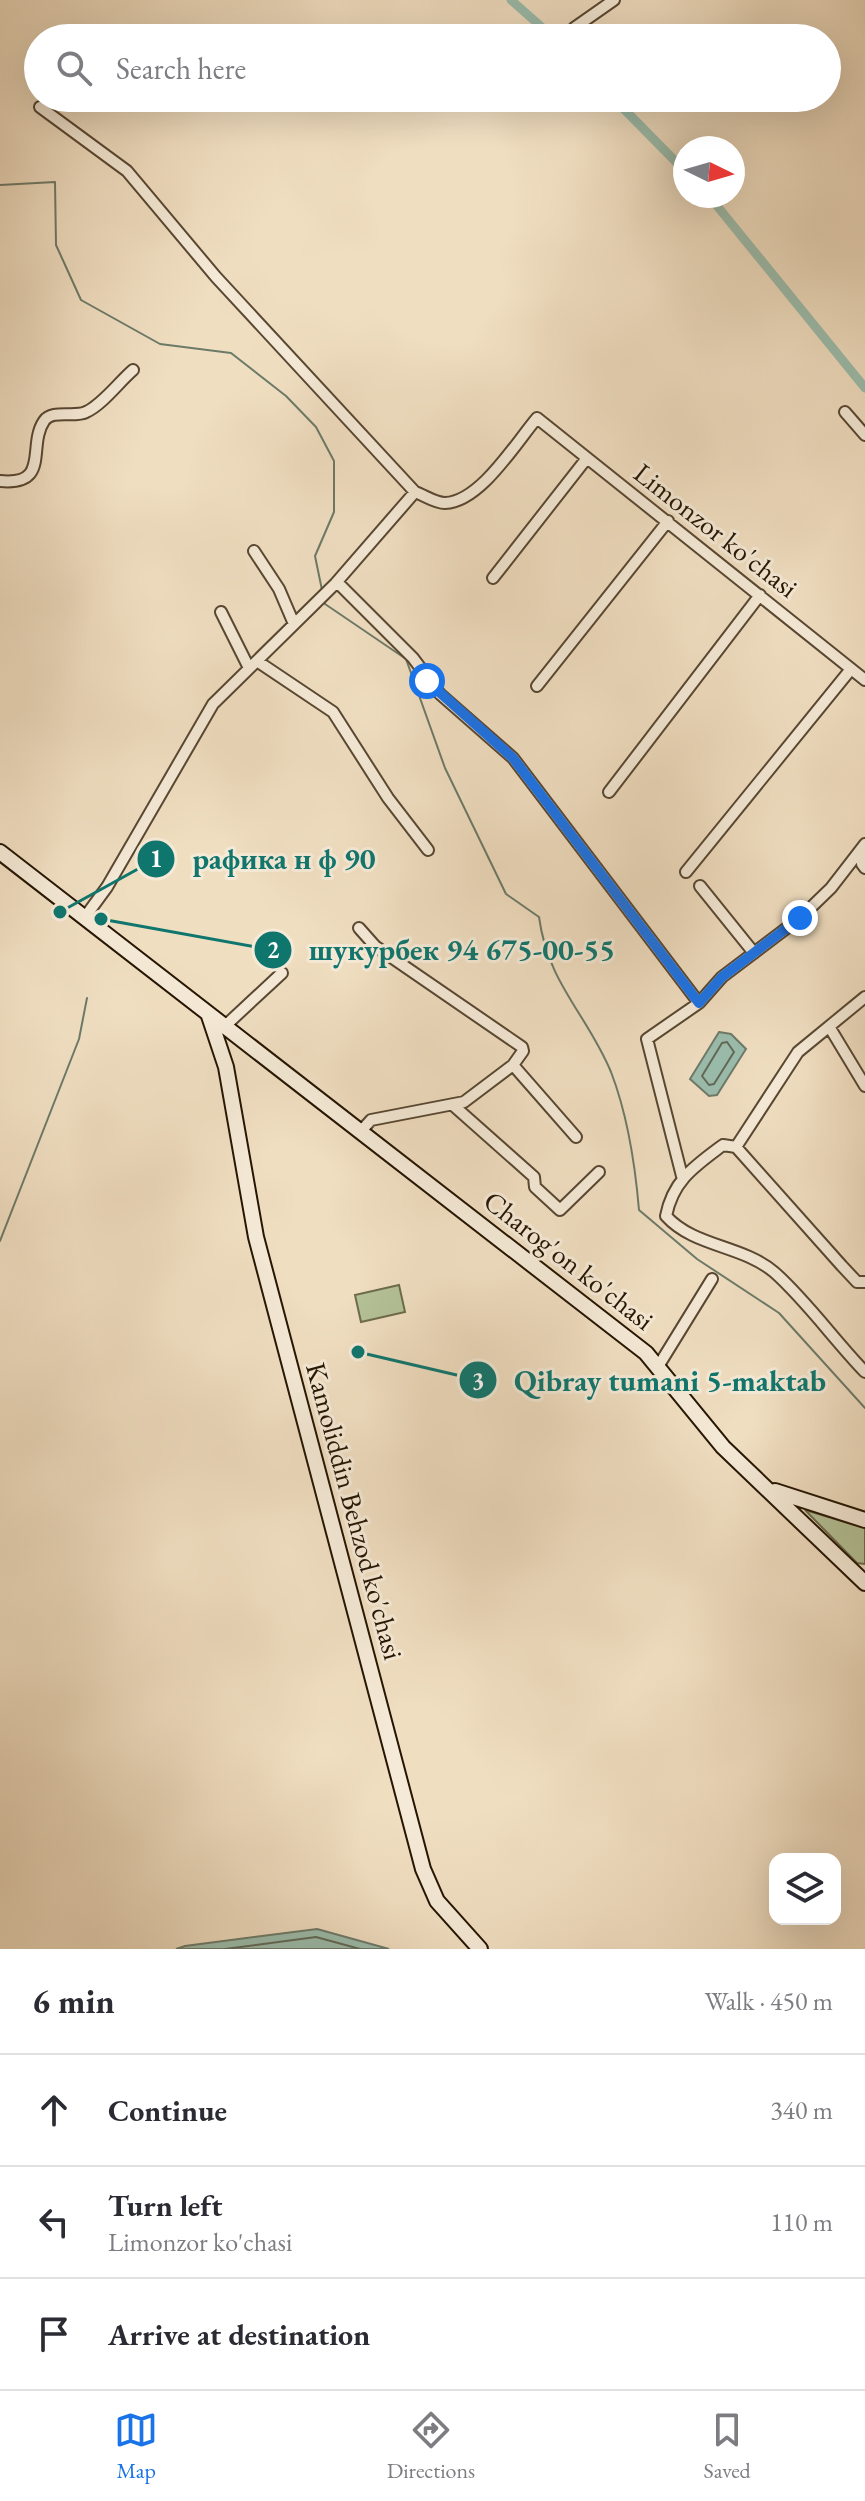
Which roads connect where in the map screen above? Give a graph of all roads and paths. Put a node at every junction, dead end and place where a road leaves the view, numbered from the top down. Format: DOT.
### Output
graph roads {
  1 [pos="614,0"];
  2 [pos="580,24"];
  3 [pos="47,112"];
  4 [pos="133,370"];
  5 [pos="845,412"];
  6 [pos="865,435"];
  7 [pos="587,458"];
  8 [pos="0,481"];
  9 [pos="415,492"];
  10 [pos="668,521"];
  11 [pos="254,551"];
  12 [pos="493,578"];
  13 [pos="335,584"];
  14 [pos="760,595"];
  15 [pos="221,612"];
  16 [pos="294,624"];
  17 [pos="253,664"];
  18 [pos="851,669"];
  19 [pos="865,680"];
  20 [pos="537,686"];
  21 [pos="609,792"];
  22 [pos="864,845"];
  23 [pos="428,850"];
  24 [pos="0,852"];
  25 [pos="865,868"];
  26 [pos="686,872"];
  27 [pos="700,886"];
  28 [pos="85,917"];
  29 [pos="359,928"];
  30 [pos="754,953"];
  31 [pos="282,973"];
  32 [pos="865,997"];
  33 [pos="699,1003"];
  34 [pos="209,1014"];
  35 [pos="225,1026"];
  36 [pos="830,1028"];
  37 [pos="245,1042"];
  38 [pos="513,1065"];
  39 [pos="226,1067"];
  40 [pos="865,1086"];
  41 [pos="454,1106"];
  42 [pos="362,1130"];
  43 [pos="576,1137"];
  44 [pos="736,1147"];
  45 [pos="599,1172"];
  46 [pos="682,1176"];
  47 [pos="712,1279"];
  48 [pos="865,1282"];
  49 [pos="659,1365"];
  50 [pos="865,1372"];
  51 [pos="767,1488"];
  52 [pos="865,1520"];
  53 [pos="865,1583"];
  54 [pos="480,1949"];
  1 -- 2 [label="street"];
  3 -- 9 [label="street"];
  4 -- 8 [label="street"];
  5 -- 6 [label="street"];
  7 -- 9 [label="street, Limonzor ko'chasi"];
  7 -- 10 [label="street, Limonzor ko'chasi"];
  7 -- 12 [label="street"];
  9 -- 13 [label="street"];
  10 -- 14 [label="street, Limonzor ko'chasi"];
  10 -- 20 [label="street"];
  11 -- 16 [label="street"];
  13 -- 16 [label="street"];
  13 -- 33 [label="street"];
  14 -- 18 [label="street, Limonzor ko'chasi"];
  14 -- 21 [label="street"];
  15 -- 17 [label="street"];
  16 -- 17 [label="street"];
  17 -- 23 [label="street"];
  17 -- 28 [label="street"];
  18 -- 19 [label="street, Limonzor ko'chasi"];
  18 -- 26 [label="street"];
  22 -- 25 [label="street"];
  22 -- 30 [label="street"];
  24 -- 28 [label="main road, Charog'on ko'chasi"];
  27 -- 30 [label="street"];
  28 -- 34 [label="main road, Charog'on ko'chasi"];
  29 -- 38 [label="street"];
  30 -- 33 [label="street"];
  31 -- 35 [label="street"];
  32 -- 36 [label="street"];
  33 -- 46 [label="street"];
  34 -- 35 [label="main road, Charog'on ko'chasi"];
  34 -- 39 [label="main road, Kamoliddin Behzod ko'chasi"];
  35 -- 37 [label="main road, Charog'on ko'chasi"];
  36 -- 40 [label="street"];
  36 -- 44 [label="street"];
  37 -- 39 [label="main road"];
  37 -- 42 [label="main road, Charog'on ko'chasi"];
  38 -- 41 [label="street"];
  38 -- 43 [label="street"];
  39 -- 54 [label="main road, Kamoliddin Behzod ko'chasi"];
  41 -- 42 [label="street"];
  41 -- 45 [label="street"];
  42 -- 49 [label="main road, Charog'on ko'chasi"];
  44 -- 46 [label="street"];
  44 -- 48 [label="street"];
  46 -- 50 [label="street"];
  47 -- 49 [label="street"];
  49 -- 51 [label="main road, Charog'on ko'chasi"];
  51 -- 52 [label="main road"];
  51 -- 53 [label="main road, Charog'on ko'chasi"];
}
